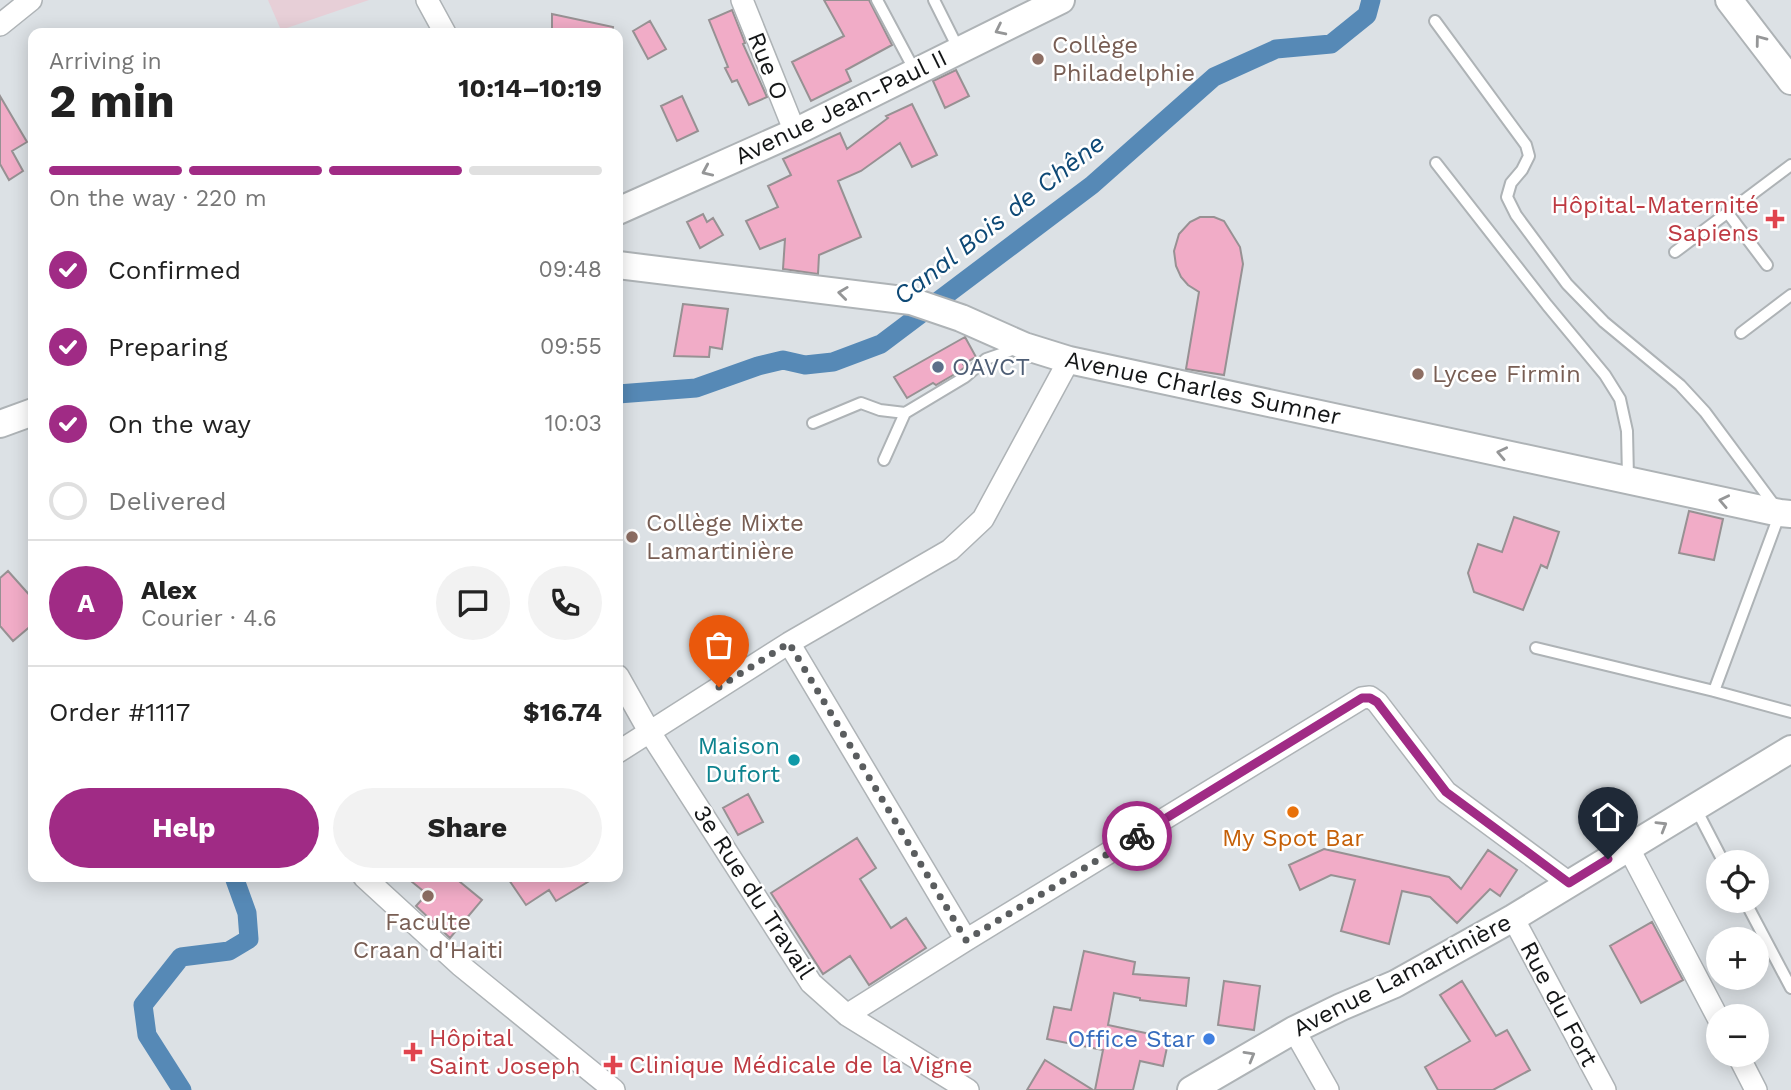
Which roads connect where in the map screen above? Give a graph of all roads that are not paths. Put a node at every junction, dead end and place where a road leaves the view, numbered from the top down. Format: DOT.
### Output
graph roads {
  1 [pos="31,0"];
  2 [pos="427,0"];
  3 [pos="742,0"];
  4 [pos="877,0"];
  5 [pos="934,0"];
  6 [pos="1062,0"];
  7 [pos="1729,0"];
  8 [pos="1435,21"];
  9 [pos="0,25"];
  10 [pos="442,28"];
  11 [pos="959,50"];
  12 [pos="916,72"];
  13 [pos="1791,81"];
  14 [pos="794,132"];
  15 [pos="1436,163"];
  16 [pos="1791,165"];
  17 [pos="623,209"];
  18 [pos="1727,212"];
  19 [pos="1675,252"];
  20 [pos="1767,265"];
  21 [pos="623,266"];
  22 [pos="1791,295"];
  23 [pos="1741,333"];
  24 [pos="1024,346"];
  25 [pos="1069,360"];
  26 [pos="905,413"];
  27 [pos="28,414"];
  28 [pos="813,422"];
  29 [pos="0,424"];
  30 [pos="884,460"];
  31 [pos="1628,480"];
  32 [pos="1785,513"];
  33 [pos="789,643"];
  34 [pos="1536,648"];
  35 [pos="623,685"];
  36 [pos="1714,691"];
  37 [pos="1791,712"];
  38 [pos="649,731"];
  39 [pos="623,749"];
  40 [pos="1791,749"];
  41 [pos="1695,807"];
  42 [pos="1628,847"];
  43 [pos="1717,850"];
  44 [pos="369,882"];
  45 [pos="1569,883"];
  46 [pos="1751,913"];
  47 [pos="1513,918"];
  48 [pos="966,940"];
  49 [pos="1791,988"];
  50 [pos="1711,1004"];
  51 [pos="847,1015"];
  52 [pos="1294,1030"];
  53 [pos="1744,1067"];
  54 [pos="614,1090"];
  55 [pos="968,1090"];
  56 [pos="1191,1090"];
  57 [pos="1328,1090"];
  58 [pos="1605,1090"];
  59 [pos="1756,1090"];
  1 -- 9 [label="street"];
  2 -- 10 [label="street"];
  3 -- 14 [label="street, Rue O"];
  4 -- 12 [label="lane"];
  5 -- 11 [label="lane"];
  6 -- 11 [label="street, Avenue Jean-Paul II, one-way"];
  13 -- 7 [label="street, one-way"];
  8 -- 32 [label="lane"];
  11 -- 12 [label="street, Avenue Jean-Paul II"];
  12 -- 14 [label="street, Avenue Jean-Paul II"];
  14 -- 17 [label="street, Avenue Jean-Paul II, one-way"];
  15 -- 31 [label="lane"];
  16 -- 18 [label="lane"];
  18 -- 19 [label="lane"];
  18 -- 20 [label="lane"];
  24 -- 21 [label="street, Avenue Charles Sumner, one-way"];
  22 -- 23 [label="lane"];
  24 -- 25 [label="street, Avenue Charles Sumner"];
  24 -- 26 [label="lane"];
  31 -- 25 [label="street, Avenue Charles Sumner, one-way"];
  25 -- 33 [label="street"];
  26 -- 28 [label="lane"];
  26 -- 30 [label="lane"];
  27 -- 29 [label="street"];
  32 -- 31 [label="street, Avenue Charles Sumner, one-way"];
  32 -- 36 [label="lane"];
  33 -- 38 [label="street"];
  33 -- 48 [label="street"];
  34 -- 36 [label="lane"];
  35 -- 38 [label="street, 3e Rue du Travail"];
  36 -- 37 [label="lane"];
  38 -- 39 [label="street"];
  38 -- 51 [label="street, 3e Rue du Travail"];
  40 -- 41 [label="street, Avenue Lamartinière"];
  42 -- 41 [label="street, Avenue Lamartinière, one-way"];
  41 -- 43 [label="lane"];
  42 -- 45 [label="street, Avenue Lamartinière"];
  42 -- 50 [label="street"];
  44 -- 54 [label="street"];
  45 -- 47 [label="street, Avenue Lamartinière"];
  45 -- 48 [label="street"];
  46 -- 49 [label="lane"];
  47 -- 52 [label="street, Avenue Lamartinière"];
  47 -- 58 [label="street, Rue du Fort"];
  48 -- 51 [label="street"];
  51 -- 55 [label="street, 3e Rue du Travail"];
  56 -- 52 [label="street, Avenue Lamartinière, one-way"];
  52 -- 57 [label="street"];
  53 -- 59 [label="street"];
}
